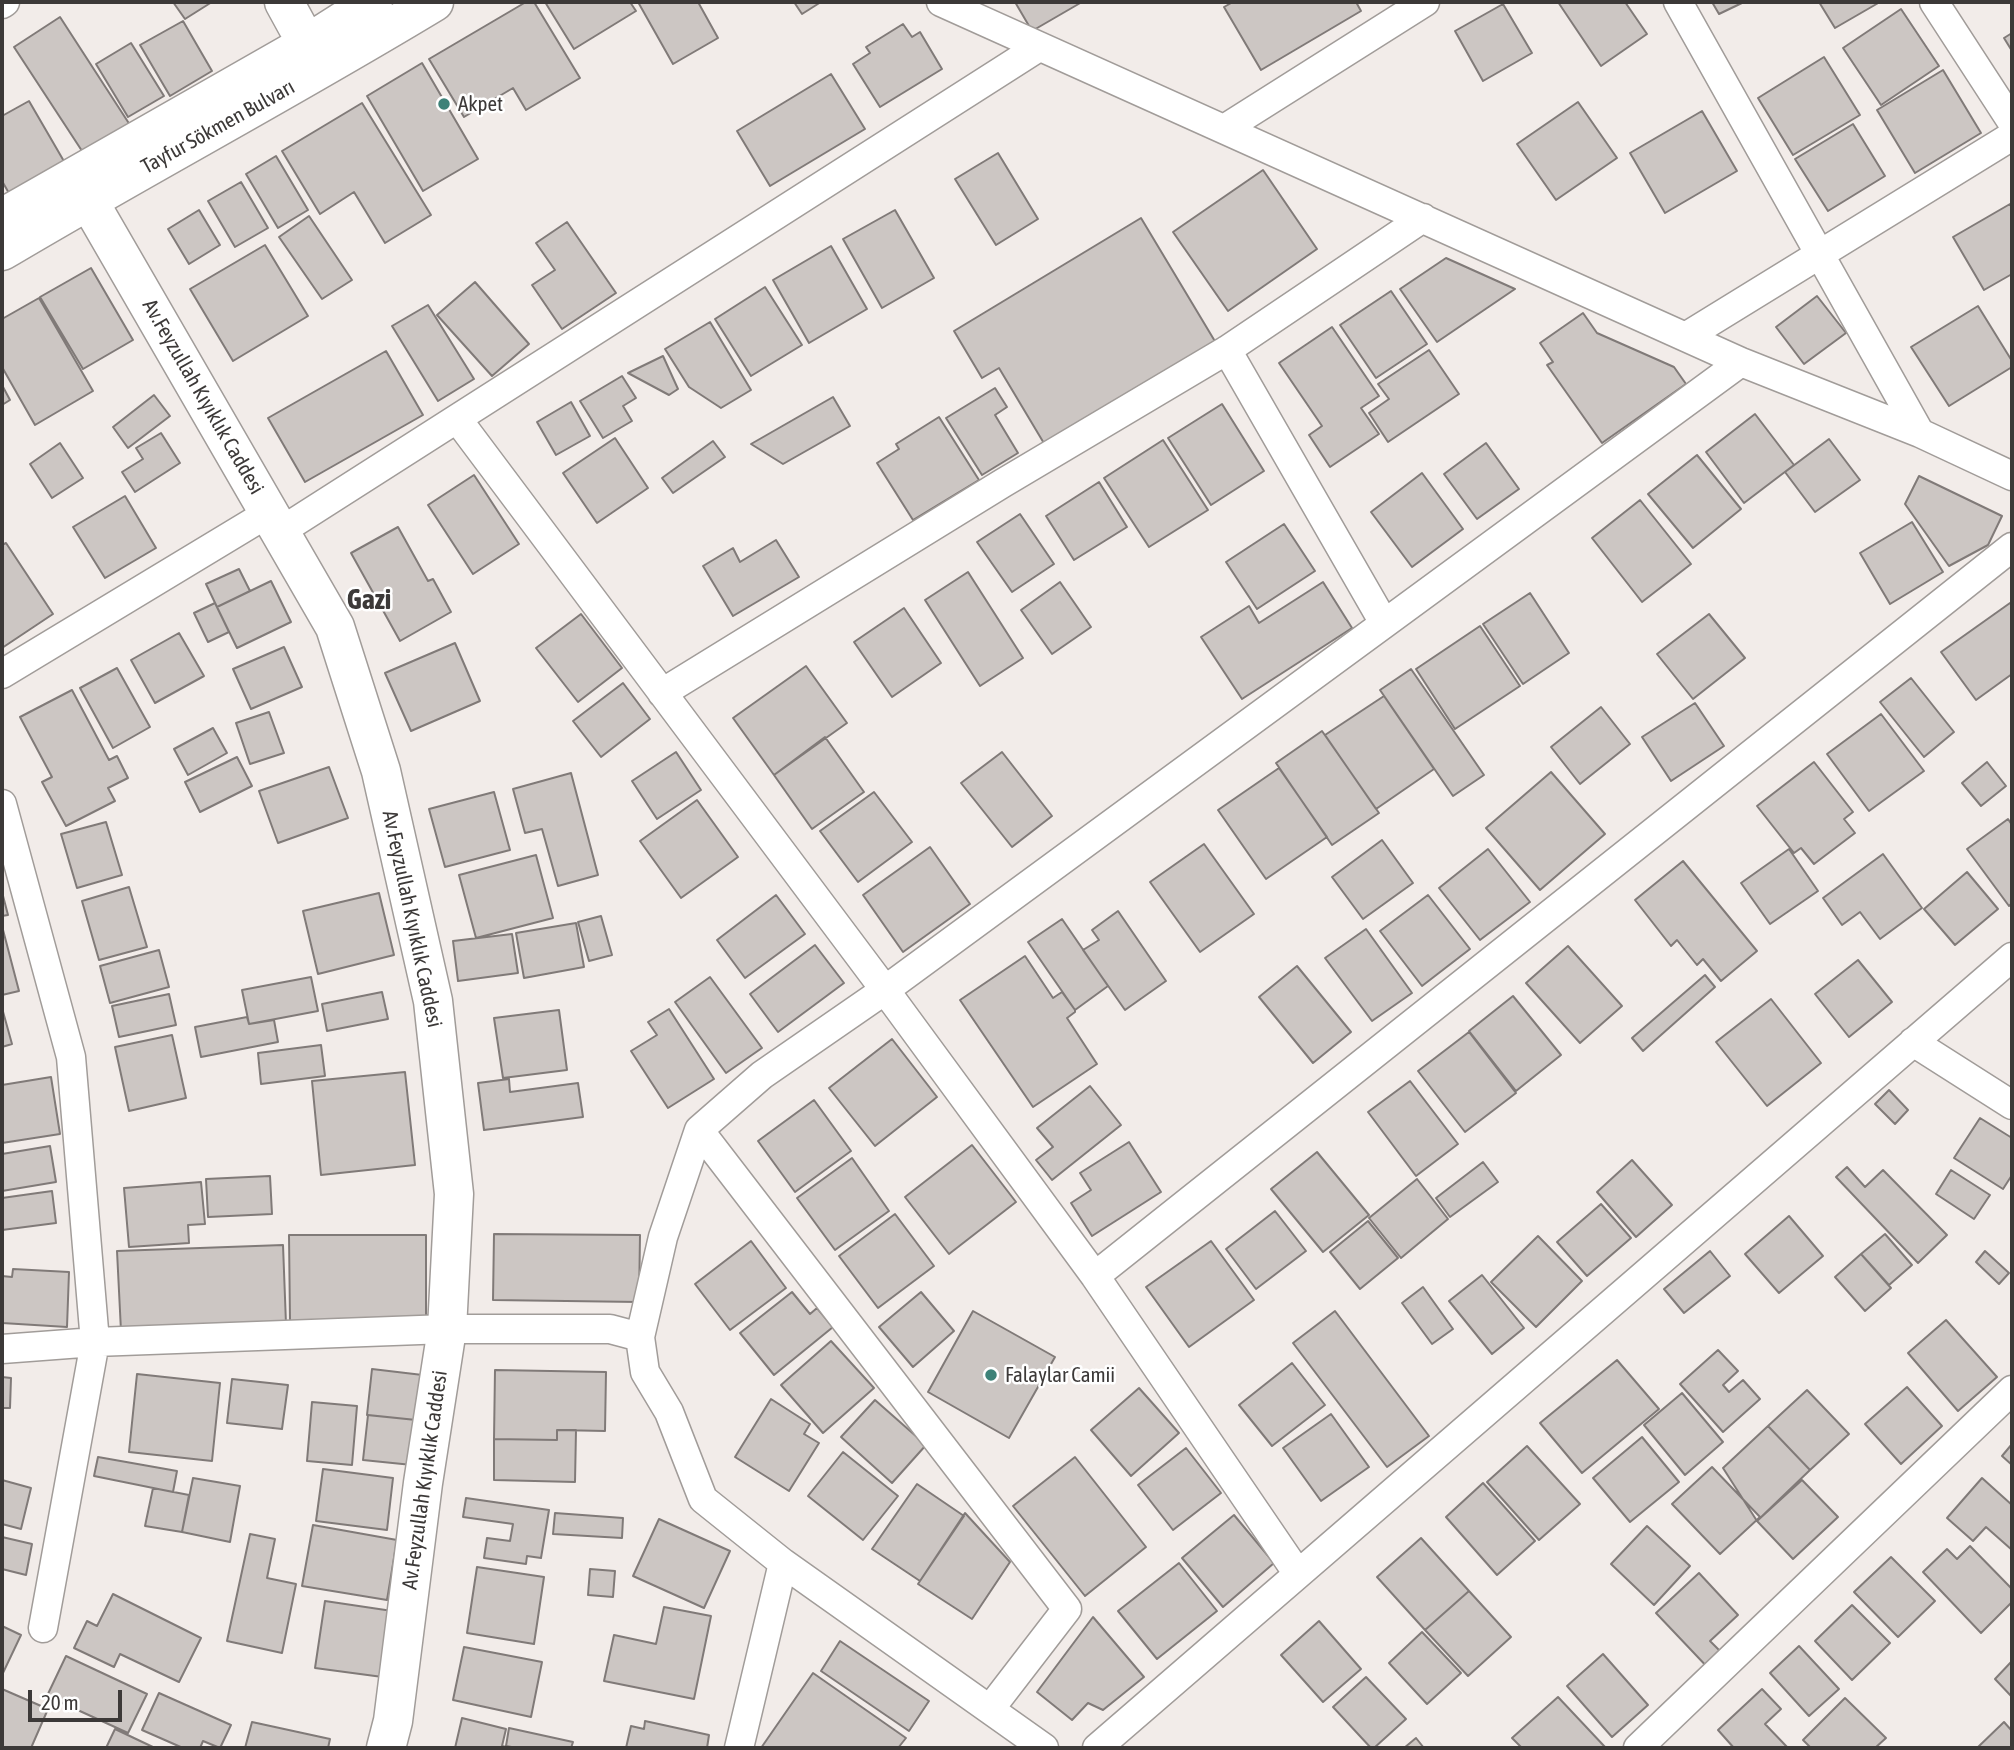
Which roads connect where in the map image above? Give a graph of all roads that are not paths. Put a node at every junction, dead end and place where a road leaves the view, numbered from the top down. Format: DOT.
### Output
graph roads {
  1 [pos="284,2"];
  2 [pos="373,2"];
  3 [pos="434,2"];
  4 [pos="941,2"];
  5 [pos="1425,2"];
  6 [pos="1678,2"];
  7 [pos="1934,2"];
  8 [pos="307,44"];
  9 [pos="1039,47"];
  10 [pos="2012,122"];
  11 [pos="1224,129"];
  12 [pos="2012,136"];
  13 [pos="88,200"];
  14 [pos="2,218"];
  15 [pos="1423,218"];
  16 [pos="2,251"];
  17 [pos="1819,255"];
  18 [pos="1687,336"];
  19 [pos="1227,350"];
  20 [pos="1741,362"];
  21 [pos="458,419"];
  22 [pos="1920,433"];
  23 [pos="2012,475"];
  24 [pos="276,521"];
  25 [pos="2012,547"];
  26 [pos="1384,623"];
  27 [pos="2,674"];
  28 [pos="663,693"];
  29 [pos="2,804"];
  30 [pos="2012,957"];
  31 [pos="885,990"];
  32 [pos="1913,1042"];
  33 [pos="2012,1105"];
  34 [pos="699,1130"];
  35 [pos="1095,1276"];
  36 [pos="447,1329"];
  37 [pos="640,1337"];
  38 [pos="94,1342"];
  39 [pos="2,1349"];
  40 [pos="2012,1390"];
  41 [pos="783,1563"];
  42 [pos="1298,1574"];
  43 [pos="43,1628"];
  44 [pos="990,1709"];
  45 [pos="386,1748"];
  46 [pos="739,1748"];
  47 [pos="1044,1748"];
  48 [pos="1097,1748"];
  49 [pos="1638,1748"];
  1 -- 8 [label="street"];
  2 -- 8 [label="street, Tayfur Sökmen Bulvarı"];
  3 -- 13 [label="street, Tayfur Sökmen Bulvarı"];
  4 -- 9 [label="street"];
  5 -- 11 [label="street"];
  6 -- 17 [label="street"];
  7 -- 10 [label="street"];
  8 -- 14 [label="street, Tayfur Sökmen Bulvarı"];
  9 -- 11 [label="street"];
  9 -- 21 [label="street"];
  11 -- 15 [label="street"];
  12 -- 17 [label="street"];
  13 -- 16 [label="street, Tayfur Sökmen Bulvarı"];
  13 -- 24 [label="street, Av.Feyzullah Kıyıklık Caddesi"];
  15 -- 18 [label="street"];
  15 -- 19 [label="street"];
  17 -- 18 [label="street"];
  17 -- 22 [label="street"];
  18 -- 20 [label="street"];
  19 -- 26 [label="street"];
  19 -- 28 [label="street"];
  20 -- 22 [label="street"];
  20 -- 26 [label="street"];
  21 -- 24 [label="street"];
  21 -- 28 [label="street"];
  22 -- 23 [label="street"];
  24 -- 27 [label="street"];
  24 -- 36 [label="street, Av.Feyzullah Kıyıklık Caddesi"];
  25 -- 35 [label="street"];
  26 -- 31 [label="street"];
  28 -- 31 [label="street"];
  29 -- 38 [label="street"];
  30 -- 32 [label="street"];
  31 -- 34 [label="street"];
  31 -- 35 [label="street"];
  32 -- 33 [label="street"];
  32 -- 42 [label="street"];
  34 -- 37 [label="street"];
  34 -- 44 [label="street"];
  35 -- 42 [label="street"];
  36 -- 37 [label="street"];
  36 -- 38 [label="street"];
  36 -- 45 [label="street, Av.Feyzullah Kıyıklık Caddesi"];
  37 -- 41 [label="street"];
  38 -- 39 [label="street"];
  38 -- 43 [label="street"];
  40 -- 49 [label="street"];
  41 -- 44 [label="street"];
  41 -- 46 [label="street"];
  42 -- 48 [label="street"];
  44 -- 47 [label="street"];
}
